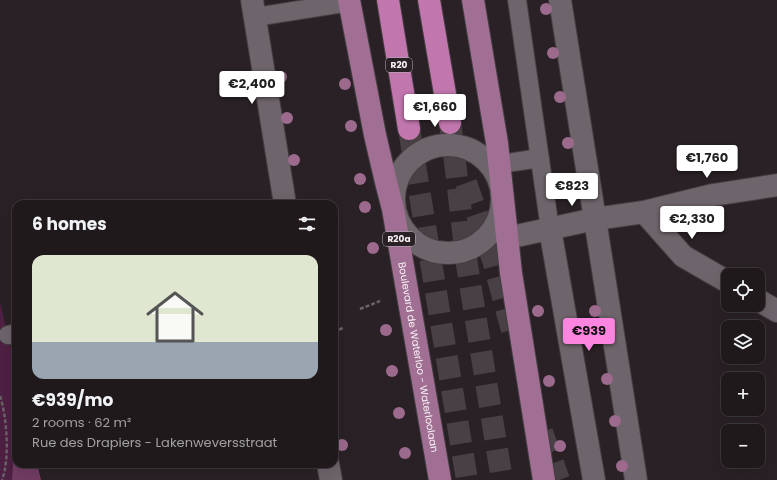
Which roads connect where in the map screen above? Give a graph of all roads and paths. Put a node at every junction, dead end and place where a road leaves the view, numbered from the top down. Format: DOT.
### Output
graph roads {
  1 [pos="388,0"];
  2 [pos="429,0"];
  3 [pos="473,0"];
  4 [pos="517,0"];
  5 [pos="560,0"];
  6 [pos="350,1"];
  7 [pos="309,4"];
  8 [pos="253,9"];
  9 [pos="450,123"];
  10 [pos="409,129"];
  11 [pos="540,158"];
  12 [pos="500,164"];
  13 [pos="777,185"];
  14 [pos="502,189"];
  15 [pos="285,200"];
  16 [pos="393,209"];
  17 [pos="644,212"];
  18 [pos="595,219"];
  19 [pos="550,229"];
  20 [pos="507,238"];
  21 [pos="721,278"];
  22 [pos="382,300"];
  23 [pos="765,304"];
  24 [pos="360,309"];
  25 [pos="777,311"];
  26 [pos="344,327"];
  27 [pos="338,331"];
  28 [pos="0,396"];
  29 [pos="329,468"];
  30 [pos="2,480"];
  31 [pos="331,480"];
  32 [pos="440,480"];
  33 [pos="544,480"];
  34 [pos="594,480"];
  35 [pos="636,480"];
  1 -- 10 [label="highway, R20"];
  2 -- 9 [label="highway"];
  3 -- 12 [label="main road"];
  4 -- 11 [label="lane"];
  5 -- 18 [label="street"];
  6 -- 7 [label="lane"];
  6 -- 16 [label="main road, Boulevard de Waterloo - Waterloolaan / R20a"];
  7 -- 8 [label="lane"];
  8 -- 15 [label="street"];
  11 -- 12 [label="lane"];
  11 -- 19 [label="lane"];
  12 -- 14 [label="main road"];
  13 -- 17 [label="street"];
  14 -- 16 [label="street"];
  14 -- 16 [label="street"];
  14 -- 20 [label="main road"];
  16 -- 32 [label="main road, Boulevard de Waterloo - Waterloolaan / R20a"];
  17 -- 18 [label="street"];
  17 -- 21 [label="street"];
  18 -- 19 [label="street"];
  18 -- 35 [label="street"];
  19 -- 20 [label="street"];
  19 -- 34 [label="street"];
  20 -- 33 [label="main road"];
  22 -- 24 [label="path"];
  23 -- 25 [label="street"];
  26 -- 27 [label="path"];
  28 -- 30 [label="path"];
  29 -- 31 [label="street"];
}
